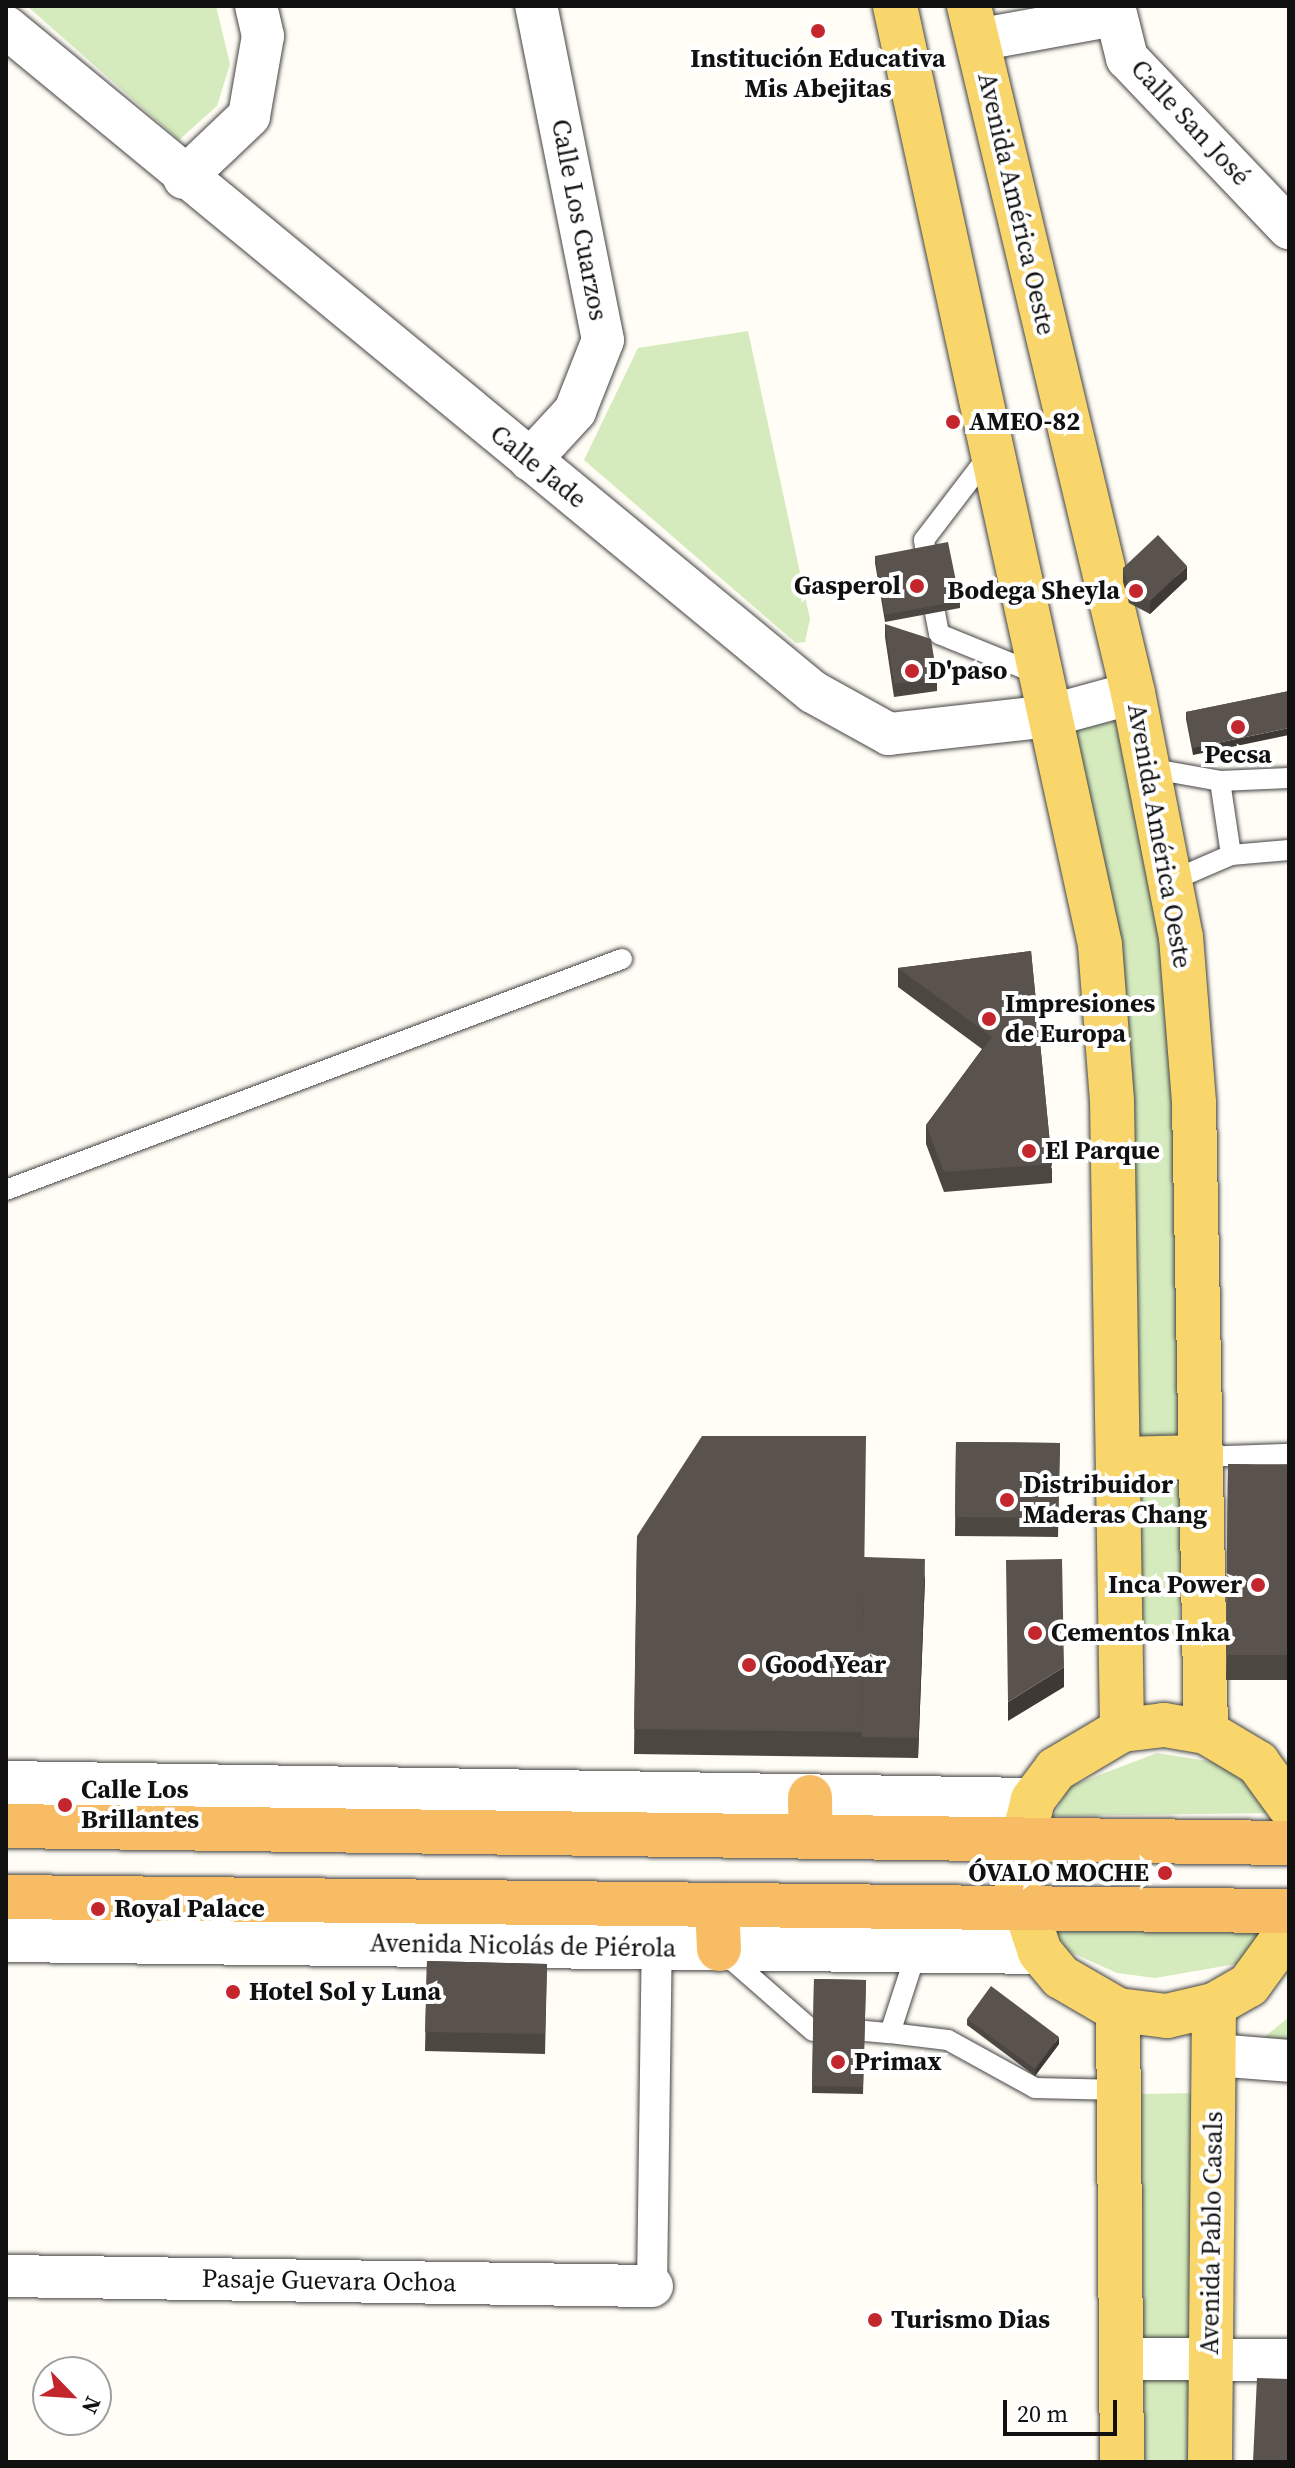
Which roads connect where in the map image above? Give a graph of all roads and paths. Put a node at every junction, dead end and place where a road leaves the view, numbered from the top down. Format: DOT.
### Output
graph roads {
  1 [pos="256,6"];
  2 [pos="536,6"];
  3 [pos="895,6"];
  4 [pos="1114,10"];
  5 [pos="973,23"];
  6 [pos="6,27"];
  7 [pos="184,178"];
  8 [pos="1289,228"];
  9 [pos="992,452"];
  10 [pos="530,460"];
  11 [pos="926,553"];
  12 [pos="935,613"];
  13 [pos="1133,693"];
  14 [pos="1045,696"];
  15 [pos="1148,768"];
  16 [pos="1289,778"];
  17 [pos="1220,781"];
  18 [pos="1289,850"];
  19 [pos="1231,855"];
  20 [pos="1171,881"];
  21 [pos="622,959"];
  22 [pos="6,1190"];
  23 [pos="1289,1454"];
  24 [pos="1201,1457"];
  25 [pos="1118,1459"];
  26 [pos="1122,1730"];
  27 [pos="1206,1732"];
  28 [pos="6,1783"];
  29 [pos="1285,1793"];
  30 [pos="810,1816"];
  31 [pos="1026,1820"];
  32 [pos="6,1826"];
  33 [pos="1289,1843"];
  34 [pos="6,1897"];
  35 [pos="717,1905"];
  36 [pos="1020,1908"];
  37 [pos="1289,1911"];
  38 [pos="6,1940"];
  39 [pos="1285,1947"];
  40 [pos="657,1948"];
  41 [pos="719,1949"];
  42 [pos="917,1950"];
  43 [pos="1040,1952"];
  44 [pos="1214,2005"];
  45 [pos="1118,2010"];
  46 [pos="813,2031"];
  47 [pos="865,2031"];
  48 [pos="890,2033"];
  49 [pos="1215,2055"];
  50 [pos="1289,2061"];
  51 [pos="1122,2090"];
  52 [pos="6,2276"];
  53 [pos="652,2286"];
  54 [pos="1123,2359"];
  55 [pos="1209,2359"];
  56 [pos="1289,2360"];
  57 [pos="1122,2462"];
  58 [pos="1210,2462"];
  1 -- 7 [label="street"];
  2 -- 10 [label="street, Calle Los Cuarzos"];
  3 -- 9 [label="main road"];
  4 -- 5 [label="street"];
  4 -- 8 [label="street, Calle San José"];
  5 -- 13 [label="main road, Avenida América Oeste"];
  6 -- 7 [label="street, Calle Jade"];
  7 -- 10 [label="street, Calle Jade"];
  9 -- 11 [label="lane"];
  9 -- 14 [label="main road"];
  10 -- 14 [label="street, Calle Jade"];
  12 -- 14 [label="lane"];
  13 -- 14 [label="street, Calle Jade"];
  13 -- 15 [label="main road, Avenida América Oeste"];
  14 -- 25 [label="main road"];
  15 -- 17 [label="lane"];
  15 -- 20 [label="main road, Avenida América Oeste"];
  16 -- 17 [label="lane"];
  17 -- 19 [label="lane"];
  18 -- 19 [label="lane"];
  19 -- 20 [label="lane"];
  20 -- 24 [label="main road, Avenida América Oeste"];
  21 -- 22 [label="lane"];
  23 -- 24 [label="lane"];
  24 -- 25 [label="main road"];
  24 -- 27 [label="main road, Avenida América Oeste"];
  25 -- 26 [label="main road"];
  26 -- 27 [label="main road"];
  26 -- 31 [label="main road"];
  27 -- 29 [label="main road"];
  28 -- 30 [label="street"];
  30 -- 31 [label="highway"];
  30 -- 32 [label="highway"];
  31 -- 33 [label="highway"];
  31 -- 36 [label="main road"];
  34 -- 35 [label="highway, Avenida Nicolás de Piérola"];
  35 -- 36 [label="highway, Avenida Nicolás de Piérola"];
  35 -- 41 [label="highway"];
  36 -- 37 [label="highway, Avenida Nicolás de Piérola"];
  36 -- 43 [label="main road"];
  38 -- 40 [label="street, Avenida Nicolás de Piérola"];
  39 -- 44 [label="main road"];
  40 -- 41 [label="street, Avenida Nicolás de Piérola"];
  40 -- 53 [label="street"];
  41 -- 42 [label="street, Avenida Nicolás de Piérola"];
  41 -- 46 [label="lane"];
  42 -- 43 [label="street, Avenida Nicolás de Piérola"];
  42 -- 48 [label="lane"];
  43 -- 45 [label="main road"];
  44 -- 45 [label="main road"];
  44 -- 49 [label="main road, Avenida Pablo Casals"];
  45 -- 51 [label="main road"];
  47 -- 48 [label="lane"];
  48 -- 51 [label="lane"];
  49 -- 50 [label="street"];
  49 -- 55 [label="main road, Avenida Pablo Casals"];
  51 -- 54 [label="main road"];
  52 -- 53 [label="street, Pasaje Guevara Ochoa"];
  54 -- 55 [label="street"];
  54 -- 57 [label="main road"];
  55 -- 56 [label="street"];
  55 -- 58 [label="main road, Avenida Pablo Casals"];
}
